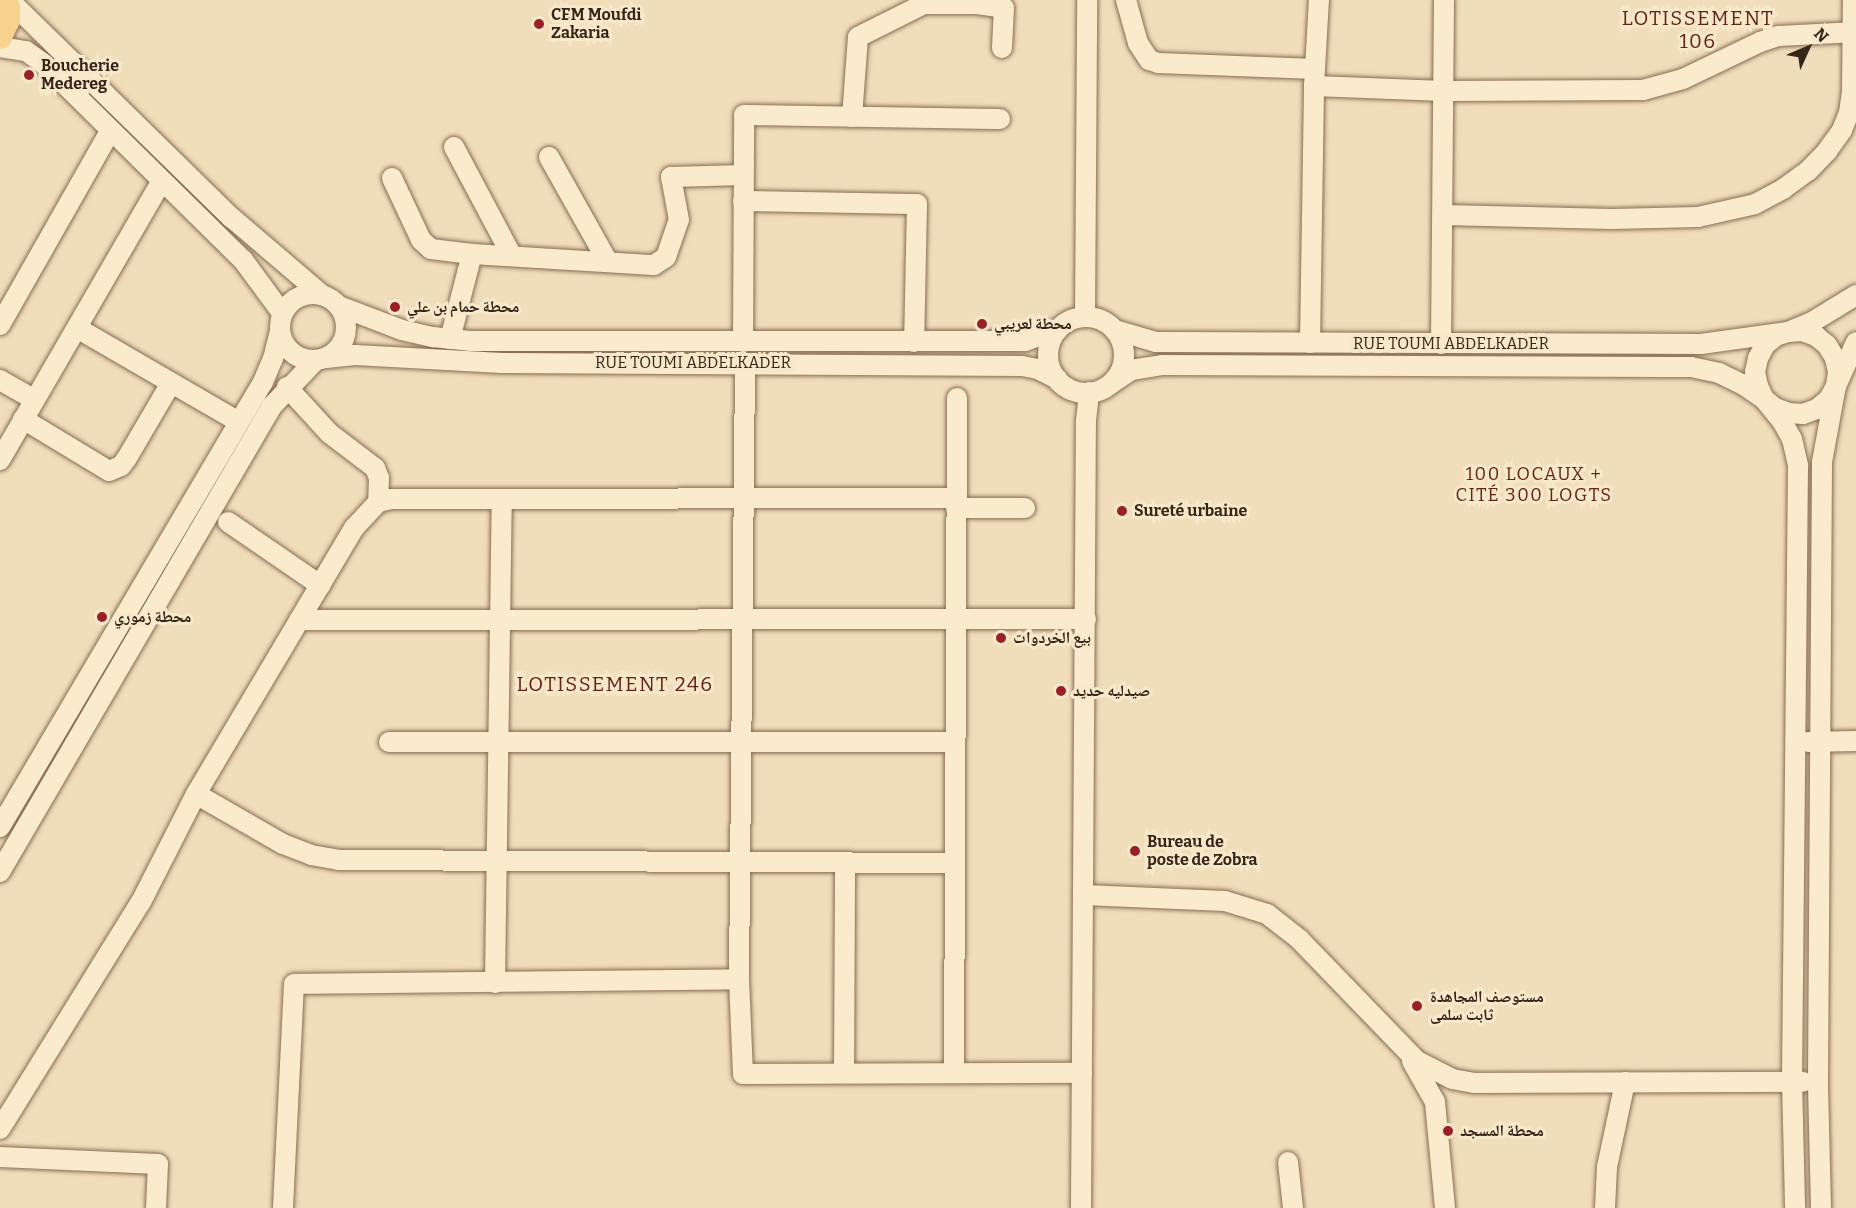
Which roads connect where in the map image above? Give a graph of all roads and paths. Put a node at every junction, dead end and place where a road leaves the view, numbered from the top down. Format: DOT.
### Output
graph roads {
  1 [pos="4,0"];
  2 [pos="9,0"];
  3 [pos="1087,0"];
  4 [pos="1126,0"];
  5 [pos="1319,0"];
  6 [pos="1444,0"];
  7 [pos="1853,0"];
  8 [pos="1855,32"];
  9 [pos="0,37"];
  10 [pos="0,47"];
  11 [pos="1002,48"];
  12 [pos="1314,78"];
  13 [pos="1444,91"];
  14 [pos="852,117"];
  15 [pos="1000,119"];
  16 [pos="111,130"];
  17 [pos="454,147"];
  18 [pos="549,157"];
  19 [pos="743,175"];
  20 [pos="392,178"];
  21 [pos="162,181"];
  22 [pos="743,201"];
  23 [pos="1444,215"];
  24 [pos="472,254"];
  25 [pos="512,256"];
  26 [pos="608,262"];
  27 [pos="321,294"];
  28 [pos="1856,295"];
  29 [pos="339,306"];
  30 [pos="1085,317"];
  31 [pos="281,322"];
  32 [pos="0,325"];
  33 [pos="76,328"];
  34 [pos="1058,329"];
  35 [pos="1115,330"];
  36 [pos="1788,332"];
  37 [pos="450,339"];
  38 [pos="743,342"];
  39 [pos="914,342"];
  40 [pos="1856,342"];
  41 [pos="1310,343"];
  42 [pos="1441,344"];
  43 [pos="320,359"];
  44 [pos="745,363"];
  45 [pos="1058,379"];
  46 [pos="0,380"];
  47 [pos="171,383"];
  48 [pos="1112,383"];
  49 [pos="1836,386"];
  50 [pos="287,387"];
  51 [pos="1089,392"];
  52 [pos="957,398"];
  53 [pos="1764,399"];
  54 [pos="35,400"];
  55 [pos="23,419"];
  56 [pos="239,422"];
  57 [pos="0,460"];
  58 [pos="744,499"];
  59 [pos="502,500"];
  60 [pos="378,502"];
  61 [pos="956,503"];
  62 [pos="1025,508"];
  63 [pos="228,522"];
  64 [pos="320,585"];
  65 [pos="956,617"];
  66 [pos="743,618"];
  67 [pos="1086,619"];
  68 [pos="299,620"];
  69 [pos="500,620"];
  70 [pos="1818,741"];
  71 [pos="1856,741"];
  72 [pos="389,742"];
  73 [pos="498,742"];
  74 [pos="955,742"];
  75 [pos="741,744"];
  76 [pos="1795,744"];
  77 [pos="196,794"];
  78 [pos="0,827"];
  79 [pos="496,861"];
  80 [pos="740,863"];
  81 [pos="845,863"];
  82 [pos="955,863"];
  83 [pos="0,872"];
  84 [pos="1084,895"];
  85 [pos="739,980"];
  86 [pos="495,983"];
  87 [pos="1403,1047"];
  88 [pos="954,1072"];
  89 [pos="844,1073"];
  90 [pos="1082,1073"];
  91 [pos="1625,1082"];
  92 [pos="1792,1082"];
  93 [pos="1474,1083"];
  94 [pos="1818,1083"];
  95 [pos="1436,1113"];
  96 [pos="0,1129"];
  97 [pos="0,1157"];
  98 [pos="1288,1162"];
  99 [pos="156,1208"];
  100 [pos="283,1208"];
  101 [pos="1081,1208"];
  102 [pos="1293,1208"];
  103 [pos="1445,1208"];
  104 [pos="1605,1208"];
  105 [pos="1795,1208"];
  106 [pos="1821,1208"];
  1 -- 9 [label="main road"];
  2 -- 27 [label="street"];
  3 -- 30 [label="street"];
  4 -- 12 [label="street"];
  5 -- 12 [label="street"];
  6 -- 13 [label="street"];
  7 -- 8 [label="street"];
  8 -- 13 [label="street"];
  8 -- 23 [label="street"];
  10 -- 16 [label="street"];
  11 -- 14 [label="street"];
  12 -- 13 [label="street"];
  12 -- 41 [label="street"];
  13 -- 23 [label="street"];
  14 -- 15 [label="street"];
  14 -- 19 [label="street"];
  16 -- 21 [label="street"];
  16 -- 32 [label="street"];
  17 -- 25 [label="street"];
  18 -- 26 [label="street"];
  19 -- 22 [label="street"];
  19 -- 26 [label="street"];
  20 -- 24 [label="street"];
  21 -- 31 [label="street"];
  21 -- 33 [label="street"];
  22 -- 38 [label="street"];
  22 -- 39 [label="street"];
  23 -- 42 [label="street"];
  24 -- 25 [label="street"];
  24 -- 37 [label="street"];
  25 -- 26 [label="street"];
  27 -- 29 [label="street"];
  27 -- 31 [label="street"];
  28 -- 36 [label="street"];
  29 -- 37 [label="street, RUE TOUMI ABDELKADER"];
  29 -- 43 [label="street"];
  30 -- 34 [label="street"];
  30 -- 35 [label="street"];
  31 -- 43 [label="street"];
  31 -- 56 [label="street"];
  33 -- 47 [label="street"];
  33 -- 54 [label="street"];
  34 -- 39 [label="street, RUE TOUMI ABDELKADER"];
  34 -- 45 [label="street"];
  35 -- 41 [label="street, RUE TOUMI ABDELKADER"];
  35 -- 48 [label="street"];
  36 -- 42 [label="street, RUE TOUMI ABDELKADER"];
  36 -- 49 [label="street"];
  36 -- 53 [label="street"];
  37 -- 38 [label="street, RUE TOUMI ABDELKADER"];
  38 -- 39 [label="street, RUE TOUMI ABDELKADER"];
  40 -- 49 [label="street"];
  41 -- 42 [label="street, RUE TOUMI ABDELKADER"];
  43 -- 44 [label="street, RUE TOUMI ABDELKADER"];
  43 -- 50 [label="street"];
  44 -- 45 [label="street, RUE TOUMI ABDELKADER"];
  44 -- 58 [label="street"];
  45 -- 51 [label="street"];
  46 -- 54 [label="street"];
  47 -- 55 [label="street"];
  47 -- 56 [label="street"];
  48 -- 51 [label="street"];
  48 -- 53 [label="street, RUE TOUMI ABDELKADER"];
  49 -- 53 [label="street"];
  49 -- 70 [label="street"];
  50 -- 60 [label="street"];
  50 -- 83 [label="street"];
  51 -- 67 [label="street"];
  52 -- 61 [label="street"];
  53 -- 76 [label="street"];
  54 -- 55 [label="street"];
  55 -- 57 [label="street"];
  56 -- 78 [label="street"];
  58 -- 59 [label="street"];
  58 -- 61 [label="street"];
  58 -- 66 [label="street"];
  59 -- 60 [label="street"];
  59 -- 69 [label="street"];
  60 -- 64 [label="street"];
  61 -- 62 [label="street"];
  61 -- 65 [label="street"];
  63 -- 64 [label="street"];
  64 -- 68 [label="street"];
  65 -- 66 [label="street"];
  65 -- 67 [label="street"];
  65 -- 74 [label="street"];
  66 -- 69 [label="street"];
  66 -- 75 [label="street"];
  67 -- 84 [label="street"];
  68 -- 69 [label="street"];
  68 -- 77 [label="street"];
  69 -- 73 [label="street"];
  70 -- 71 [label="street"];
  70 -- 76 [label="street"];
  70 -- 94 [label="street"];
  72 -- 73 [label="street"];
  73 -- 75 [label="street"];
  73 -- 79 [label="street"];
  74 -- 75 [label="street"];
  74 -- 82 [label="street"];
  75 -- 80 [label="street"];
  76 -- 92 [label="street"];
  77 -- 79 [label="street"];
  77 -- 96 [label="street"];
  79 -- 80 [label="street"];
  79 -- 86 [label="street"];
  80 -- 81 [label="street"];
  80 -- 85 [label="street"];
  81 -- 82 [label="street"];
  81 -- 89 [label="street"];
  82 -- 88 [label="street"];
  84 -- 87 [label="street"];
  84 -- 90 [label="street"];
  85 -- 86 [label="street"];
  85 -- 89 [label="street"];
  86 -- 100 [label="street"];
  87 -- 93 [label="street"];
  87 -- 95 [label="street"];
  88 -- 89 [label="street"];
  88 -- 90 [label="street"];
  90 -- 101 [label="street"];
  91 -- 92 [label="street"];
  91 -- 93 [label="street"];
  91 -- 104 [label="street"];
  92 -- 94 [label="street"];
  92 -- 105 [label="street"];
  93 -- 95 [label="street"];
  94 -- 106 [label="street"];
  95 -- 103 [label="street"];
  97 -- 99 [label="street"];
  98 -- 102 [label="street"];
}
